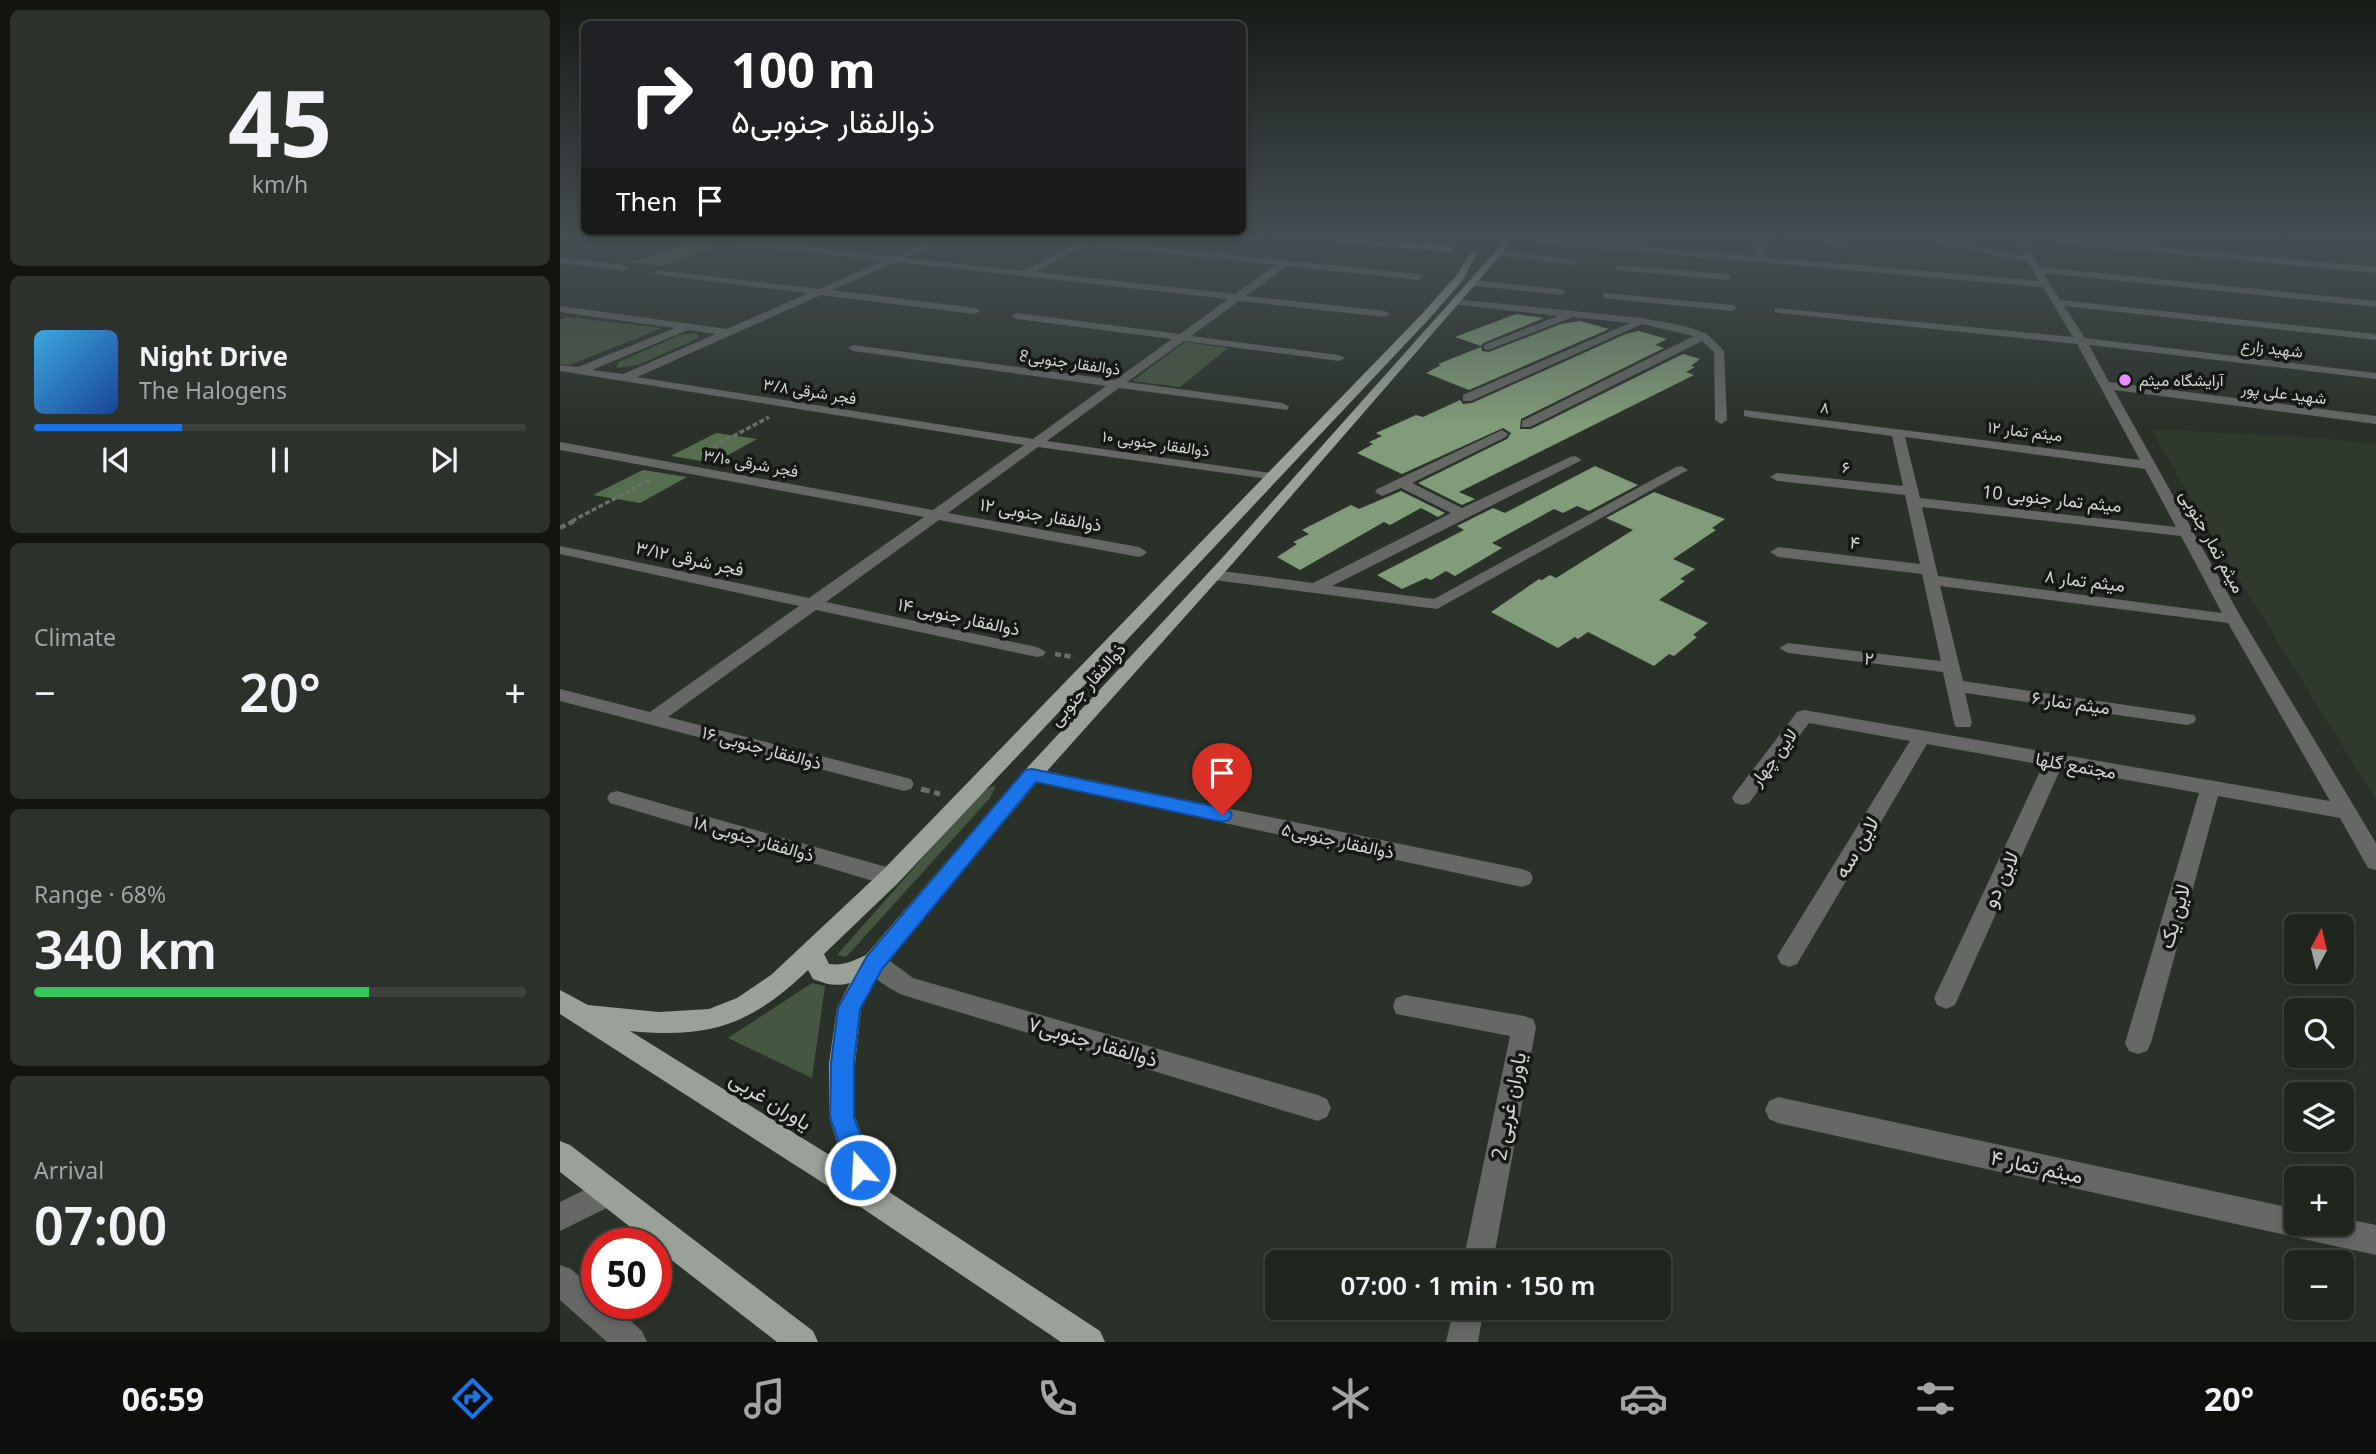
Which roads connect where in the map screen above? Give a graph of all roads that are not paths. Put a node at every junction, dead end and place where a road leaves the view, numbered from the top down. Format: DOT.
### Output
graph roads {
  1 [pos="797,302"];
  2 [pos="898,302"];
  3 [pos="1233,302"];
  4 [pos="1271,302"];
  5 [pos="1448,302"];
  6 [pos="1451,302"];
  7 [pos="1515,302"];
  8 [pos="1711,302"];
  9 [pos="2056,302"];
  10 [pos="2356,302"];
  11 [pos="2376,304"];
  12 [pos="1732,308"];
  13 [pos="560,309"];
  14 [pos="1779,310"];
  15 [pos="975,311"];
  16 [pos="1385,314"];
  17 [pos="1573,314"];
  18 [pos="1017,316"];
  19 [pos="1642,321"];
  20 [pos="686,327"];
  21 [pos="727,332"];
  22 [pos="1703,336"];
  23 [pos="2376,337"];
  24 [pos="1182,338"];
  25 [pos="2081,341"];
  26 [pos="1488,347"];
  27 [pos="853,348"];
  28 [pos="1339,358"];
  29 [pos="560,368"];
  30 [pos="579,371"];
  31 [pos="2376,376"];
  32 [pos="623,378"];
  33 [pos="560,379"];
  34 [pos="1118,384"];
  35 [pos="2105,385"];
  36 [pos="1349,396"];
  37 [pos="1467,398"];
  38 [pos="1371,399"];
  39 [pos="1283,407"];
  40 [pos="1748,413"];
  41 [pos="1721,420"];
  42 [pos="2376,420"];
  43 [pos="1526,424"];
  44 [pos="1898,432"];
  45 [pos="1502,434"];
  46 [pos="1036,443"];
  47 [pos="560,446"];
  48 [pos="1575,460"];
  49 [pos="2148,465"];
  50 [pos="1681,470"];
  51 [pos="1271,477"];
  52 [pos="1777,477"];
  53 [pos="1402,482"];
  54 [pos="1382,492"];
  55 [pos="1912,497"];
  56 [pos="1462,513"];
  57 [pos="937,515"];
  58 [pos="2185,532"];
  59 [pos="560,550"];
  60 [pos="1139,552"];
  61 [pos="1778,552"];
  62 [pos="1214,575"];
  63 [pos="1930,575"];
  64 [pos="1314,588"];
  65 [pos="812,604"];
  66 [pos="2234,619"];
  67 [pos="1788,648"];
  68 [pos="1037,652"];
  69 [pos="1952,677"];
  70 [pos="560,695"];
  71 [pos="1804,716"];
  72 [pos="653,719"];
  73 [pos="2187,719"];
  74 [pos="1962,723"];
  75 [pos="1923,737"];
  76 [pos="2054,761"];
  77 [pos="1032,775"];
  78 [pos="904,784"];
  79 [pos="2210,788"];
  80 [pos="617,798"];
  81 [pos="1742,798"];
  82 [pos="2348,811"];
  83 [pos="2376,862"];
  84 [pos="890,877"];
  85 [pos="1522,878"];
  86 [pos="811,951"];
  87 [pos="1788,957"];
  88 [pos="874,962"];
  89 [pos="1946,998"];
  90 [pos="560,1001"];
  91 [pos="1405,1006"];
  92 [pos="584,1016"];
  93 [pos="2138,1043"];
  94 [pos="1318,1108"];
  95 [pos="1778,1110"];
  96 [pos="560,1155"];
  97 [pos="609,1192"];
  98 [pos="869,1196"];
  99 [pos="560,1217"];
  100 [pos="2284,1220"];
  101 [pos="2354,1235"];
  102 [pos="2376,1240"];
  103 [pos="1480,1250"];
  104 [pos="560,1280"];
  105 [pos="1466,1320"];
  106 [pos="631,1342"];
  107 [pos="802,1342"];
  108 [pos="1089,1342"];
  109 [pos="1462,1342"];
  1 -- 21 [label="street"];
  2 -- 15 [label="street"];
  3 -- 24 [label="street"];
  4 -- 16 [label="street"];
  5 -- 36 [label="main road, ذوالفقار جنوبی"];
  6 -- 38 [label="main road, ذوالفقار جنوبی"];
  7 -- 17 [label="street"];
  8 -- 12 [label="street"];
  9 -- 23 [label="street"];
  9 -- 25 [label="street, میثم تمار جنوبی"];
  10 -- 11 [label="street"];
  13 -- 20 [label="street"];
  14 -- 25 [label="street, شهید زارع"];
  17 -- 19 [label="street"];
  17 -- 26 [label="street"];
  18 -- 24 [label="street"];
  19 -- 22 [label="street"];
  19 -- 37 [label="street"];
  20 -- 21 [label="street"];
  20 -- 30 [label="street"];
  21 -- 32 [label="street"];
  22 -- 41 [label="street"];
  22 -- 43 [label="street"];
  24 -- 28 [label="street"];
  24 -- 34 [label="street"];
  25 -- 31 [label="street, شهید زارع"];
  25 -- 35 [label="street, میثم تمار جنوبی"];
  27 -- 34 [label="street, 8ذوالفقار جنوبی"];
  29 -- 30 [label="street, ۳/۸ فجر شرقی"];
  30 -- 32 [label="street, ۳/۸ فجر شرقی"];
  30 -- 33 [label="street"];
  32 -- 46 [label="street, ۳/۸ فجر شرقی"];
  34 -- 39 [label="street, 8ذوالفقار جنوبی"];
  34 -- 46 [label="street"];
  35 -- 42 [label="street, شهید علی پور"];
  35 -- 49 [label="street, میثم تمار جنوبی"];
  36 -- 38 [label="main road"];
  36 -- 51 [label="main road, ذوالفقار جنوبی"];
  38 -- 62 [label="main road, ذوالفقار جنوبی"];
  40 -- 44 [label="street, ۸"];
  44 -- 49 [label="street, میثم تمار ۱۲"];
  44 -- 55 [label="street"];
  45 -- 53 [label="street"];
  46 -- 51 [label="street, ۱۰ ذوالفقار جنوبی"];
  46 -- 57 [label="street"];
  47 -- 57 [label="street, ۳/۱۰ فجر شرقی"];
  48 -- 56 [label="street"];
  49 -- 58 [label="street, میثم تمار جنوبی"];
  50 -- 64 [label="street"];
  51 -- 84 [label="main road, ذوالفقار جنوبی"];
  52 -- 55 [label="street, ۶"];
  53 -- 54 [label="street"];
  53 -- 56 [label="street"];
  55 -- 58 [label="street, میثم تمار جنوبی 10"];
  55 -- 63 [label="street"];
  56 -- 64 [label="street"];
  57 -- 60 [label="street, ۱۲ ذوالفقار جنوبی"];
  57 -- 65 [label="street"];
  58 -- 66 [label="street, میثم تمار جنوبی"];
  59 -- 65 [label="street, ۳/۱۲ فجر شرقی"];
  61 -- 63 [label="street, ۴"];
  62 -- 64 [label="street"];
  62 -- 77 [label="main road, ذوالفقار جنوبی"];
  63 -- 66 [label="street, میثم تمار ۸"];
  63 -- 69 [label="street"];
  65 -- 68 [label="street, ۱۴ ذوالفقار جنوبی"];
  65 -- 72 [label="street"];
  66 -- 82 [label="street, میثم تمار جنوبی"];
  67 -- 69 [label="street, ۲"];
  69 -- 73 [label="street, میثم تمار ۶"];
  69 -- 74 [label="street"];
  70 -- 72 [label="street, ۱۶ ذوالفقار جنوبی"];
  71 -- 75 [label="street, مجتمع گلها"];
  71 -- 81 [label="street, لاین چهار"];
  72 -- 78 [label="street, ۱۶ ذوالفقار جنوبی"];
  75 -- 76 [label="street, مجتمع گلها"];
  75 -- 87 [label="street, لاین سه"];
  76 -- 79 [label="street, مجتمع گلها"];
  76 -- 89 [label="street, لاین دو"];
  77 -- 85 [label="street, ذوالفقار جنوبی۵"];
  77 -- 88 [label="main road, ذوالفقار جنوبی"];
  79 -- 82 [label="street, مجتمع گلها"];
  79 -- 93 [label="street, لاین یک"];
  80 -- 84 [label="street, ۱۸ ذوالفقار جنوبی"];
  82 -- 83 [label="street, میثم تمار جنوبی"];
  84 -- 86 [label="main road, ذوالفقار جنوبی"];
  86 -- 88 [label="main road"];
  86 -- 92 [label="main road, ذوالفقار جنوبی"];
  88 -- 94 [label="street, ذوالفقار جنوبی۷"];
  88 -- 98 [label="main road, ذوالفقار جنوبی"];
  90 -- 92 [label="main road, یاوران غربی"];
  91 -- 103 [label="street, 2 یاوران غربی"];
  92 -- 98 [label="main road, یاوران غربی"];
  95 -- 100 [label="street, میثم تمار ۴"];
  96 -- 97 [label="main road"];
  97 -- 99 [label="street"];
  97 -- 107 [label="main road"];
  98 -- 108 [label="main road, یاوران غربی"];
  101 -- 102 [label="street, میثم تمار ۴"];
  104 -- 106 [label="street"];
  105 -- 109 [label="street"];
}
